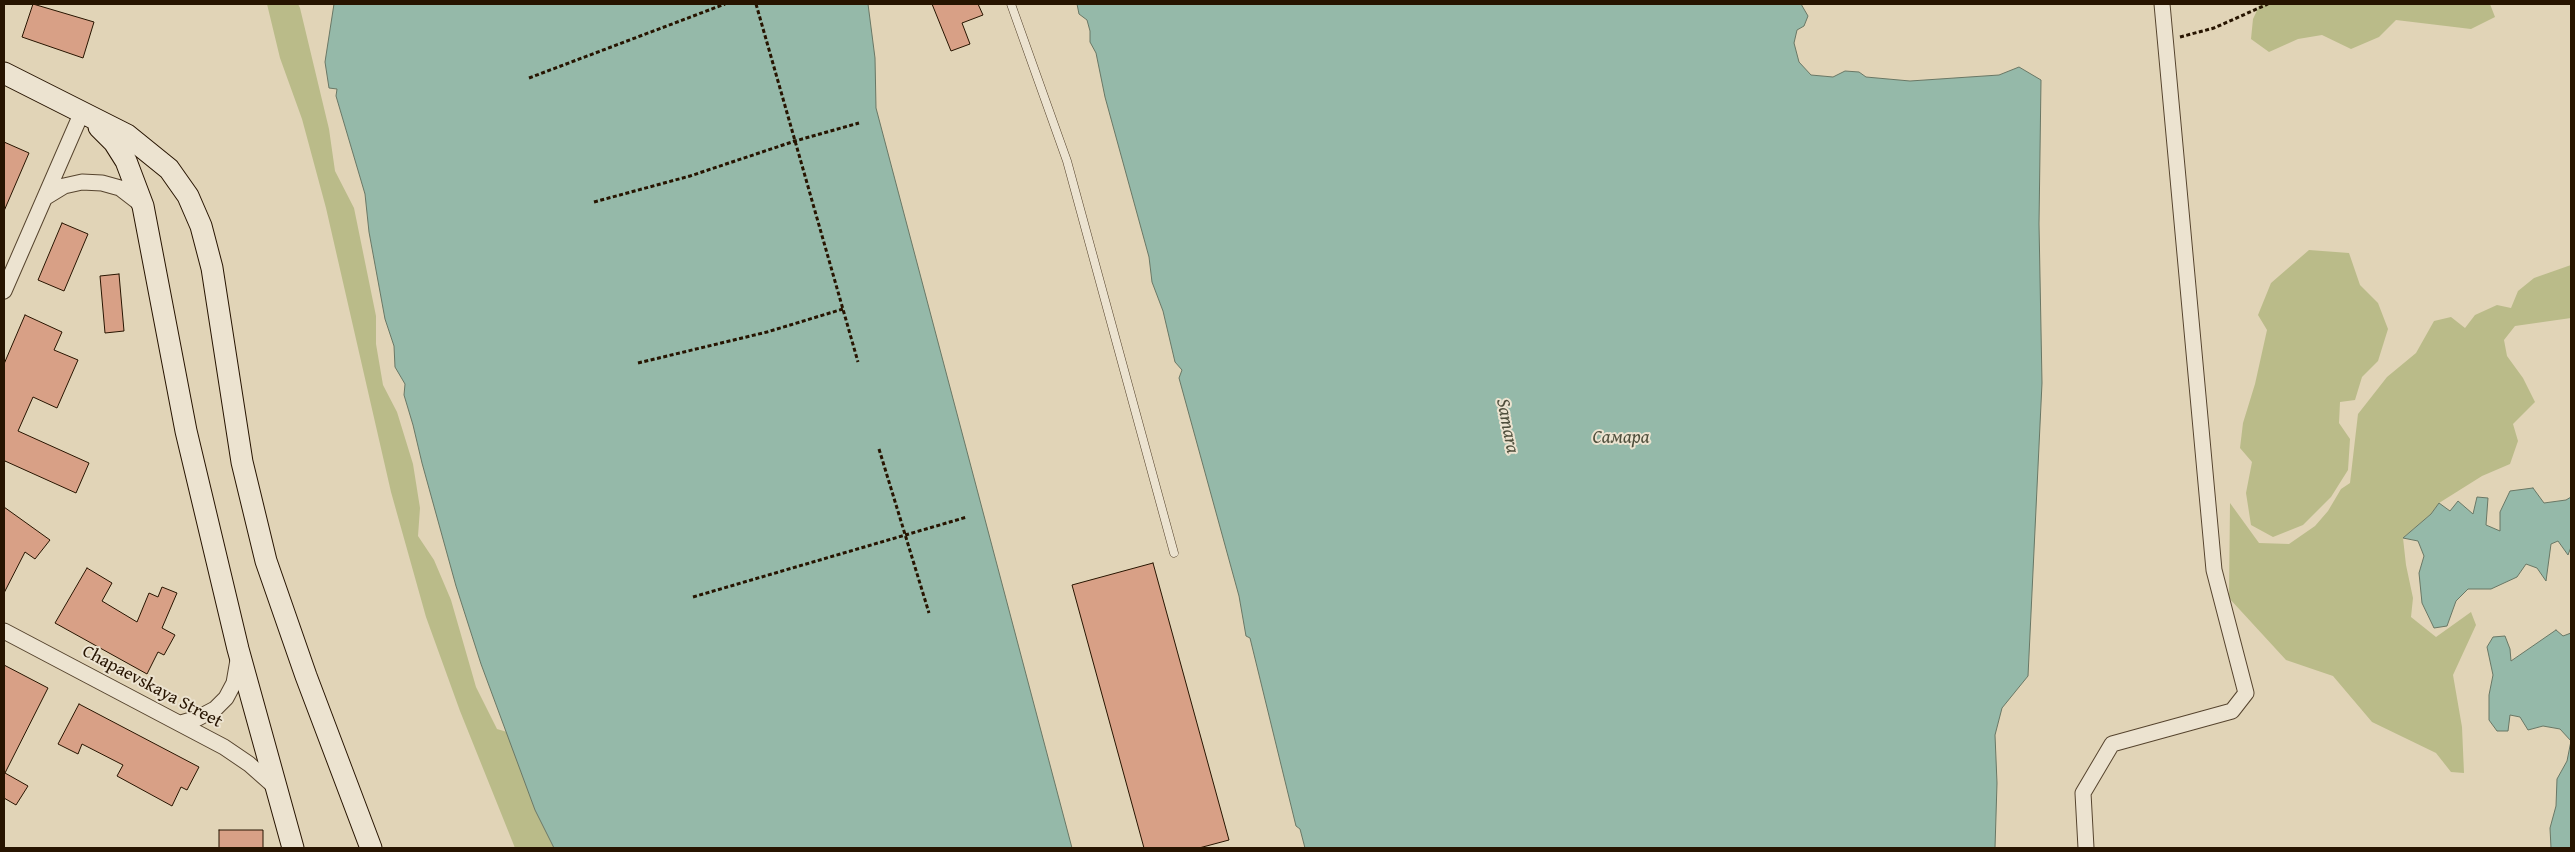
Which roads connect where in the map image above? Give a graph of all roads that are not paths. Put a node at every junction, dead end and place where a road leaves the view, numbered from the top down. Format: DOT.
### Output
graph roads {
  1 [pos="1011,4"];
  2 [pos="2162,4"];
  3 [pos="4,73"];
  4 [pos="86,115"];
  5 [pos="46,197"];
  6 [pos="143,206"];
  7 [pos="4,291"];
  8 [pos="1174,553"];
  9 [pos="4,631"];
  10 [pos="238,649"];
  11 [pos="181,722"];
  12 [pos="275,787"];
  13 [pos="293,848"];
  14 [pos="371,848"];
  15 [pos="2086,848"];
  1 -- 8 [label="lane"];
  2 -- 15 [label="street"];
  3 -- 4 [label="main road"];
  4 -- 5 [label="street"];
  4 -- 6 [label="main road"];
  4 -- 14 [label="main road"];
  5 -- 6 [label="street"];
  5 -- 7 [label="street"];
  6 -- 10 [label="main road"];
  9 -- 11 [label="street, Chapaevskaya Street"];
  10 -- 11 [label="street"];
  10 -- 12 [label="main road"];
  11 -- 12 [label="street, Chapaevskaya Street"];
  12 -- 13 [label="main road"];
}
